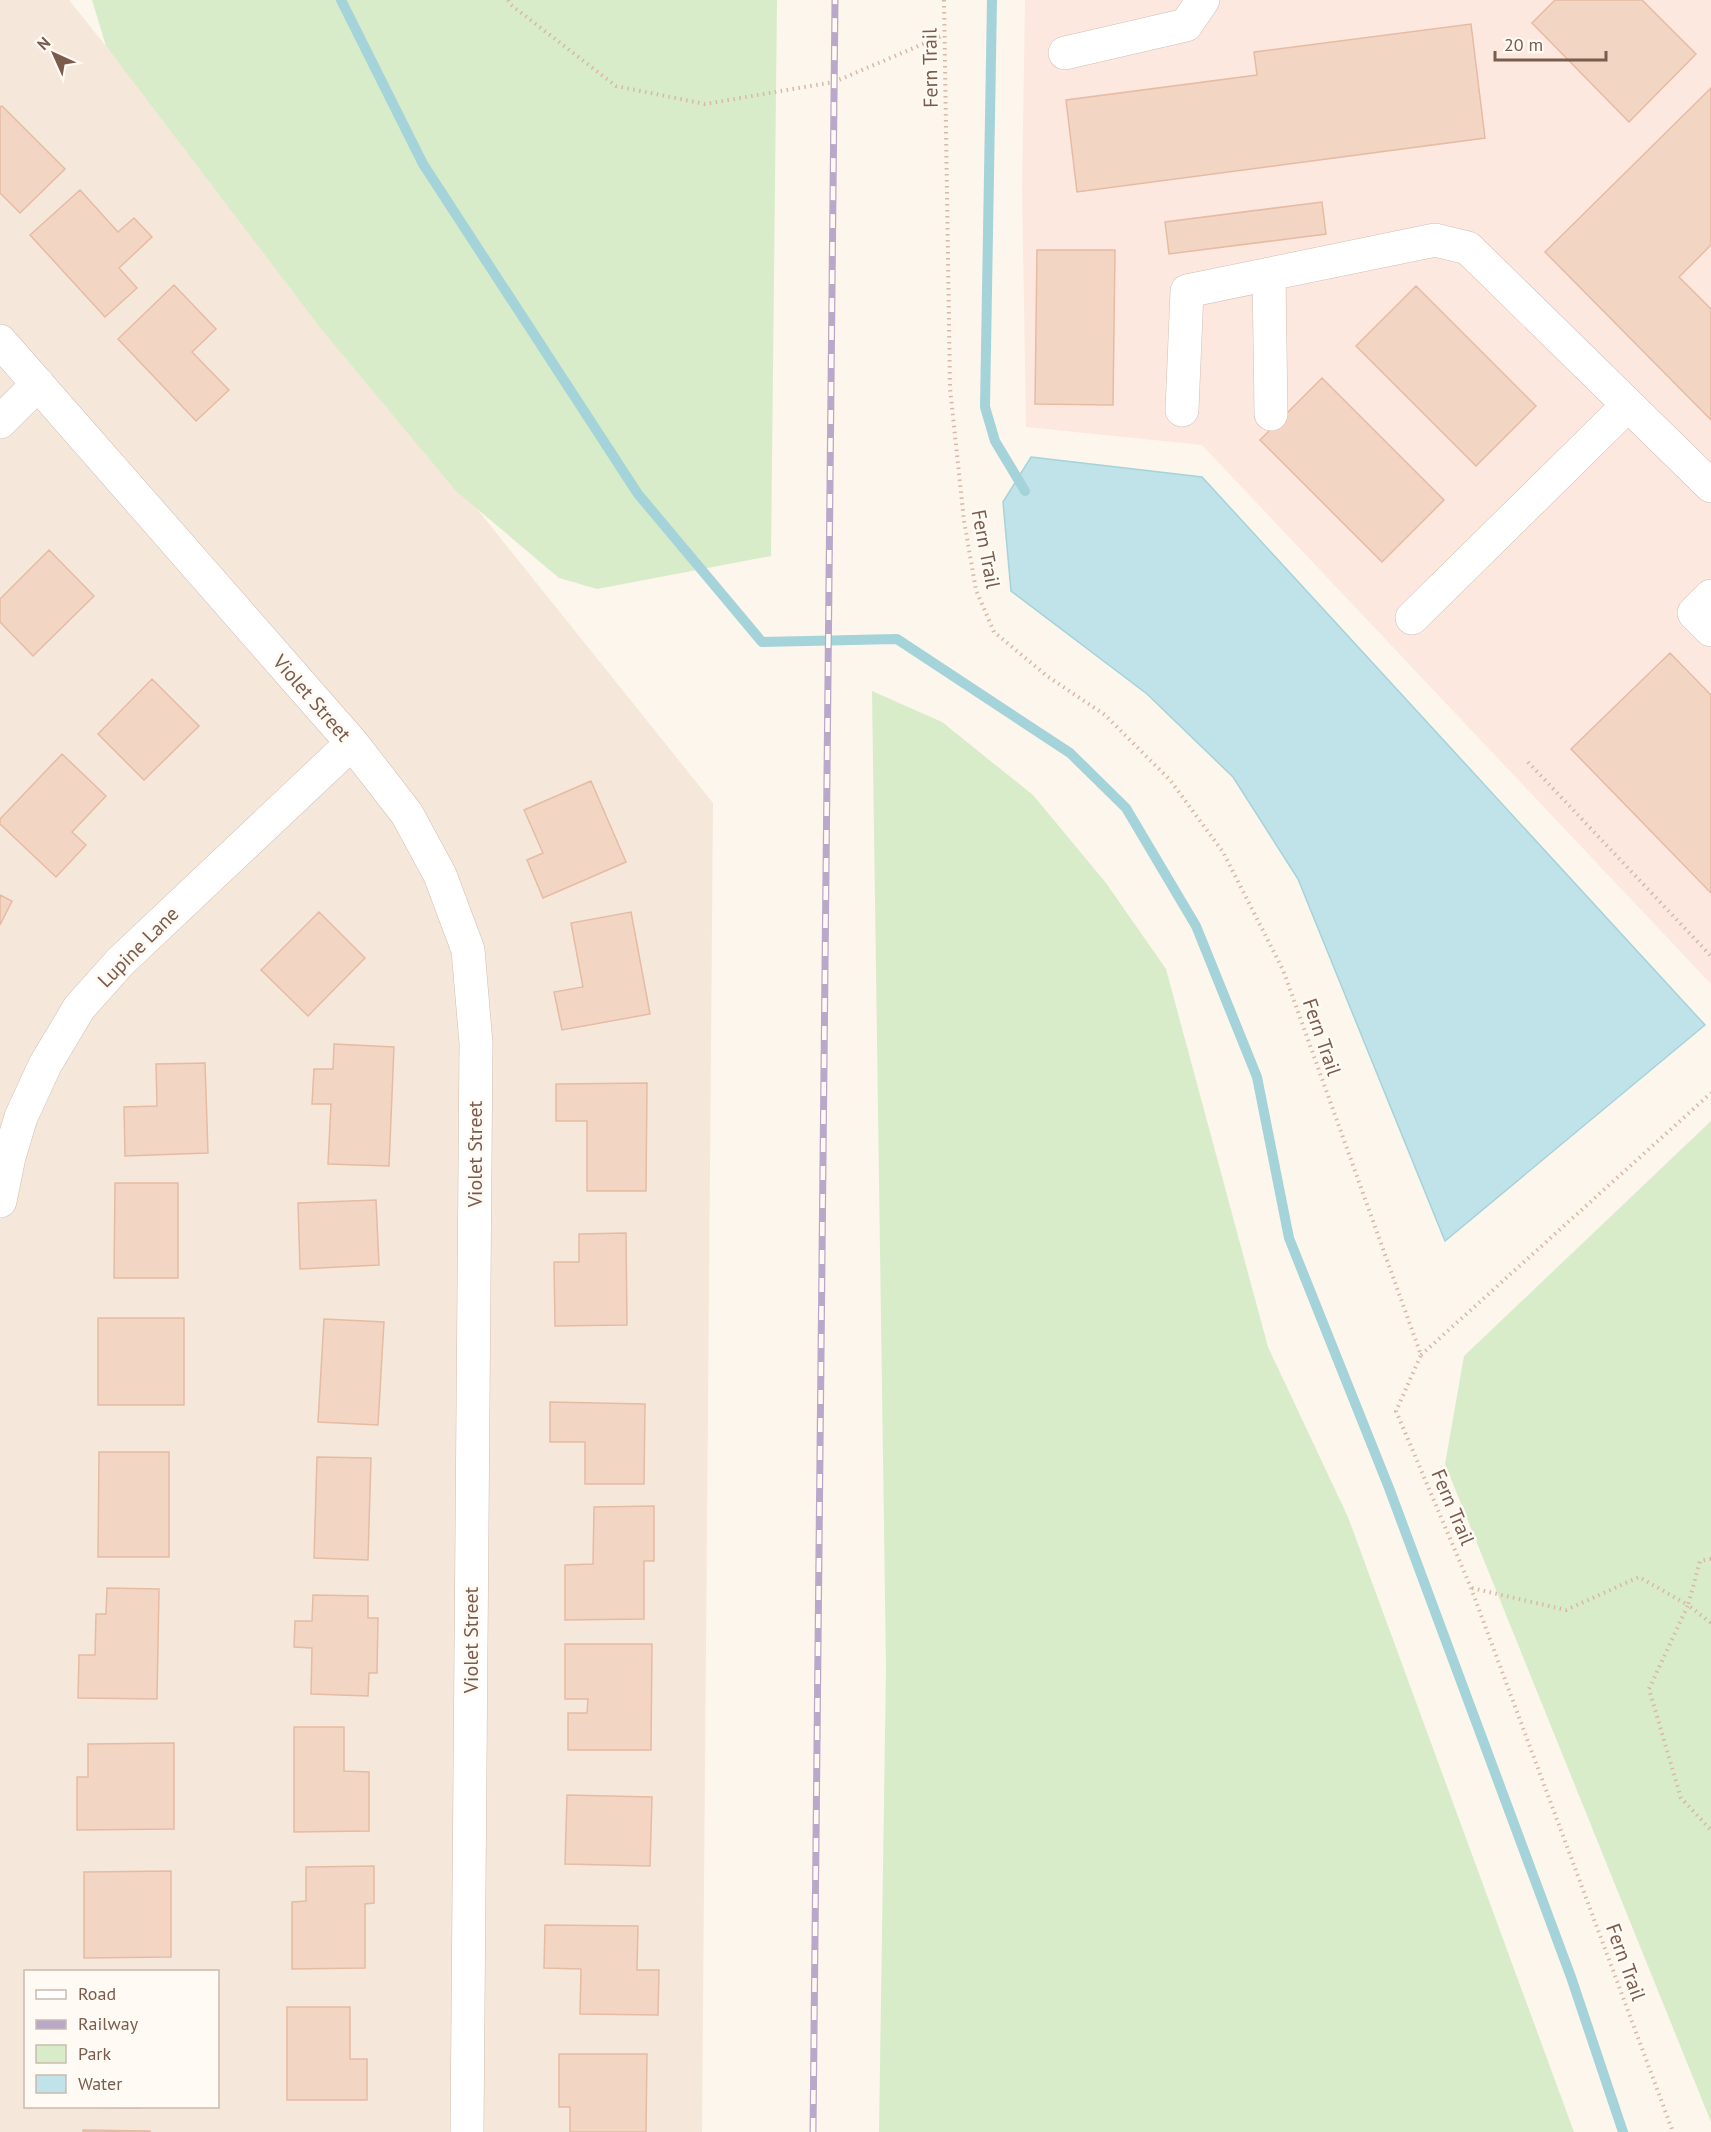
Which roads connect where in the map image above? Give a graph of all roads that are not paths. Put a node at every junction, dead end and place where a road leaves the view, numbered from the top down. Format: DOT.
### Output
graph roads {
  1 [pos="1203,0"];
  2 [pos="1065,53"];
  3 [pos="1269,274"];
  4 [pos="0,341"];
  5 [pos="38,384"];
  6 [pos="1628,405"];
  7 [pos="1182,410"];
  8 [pos="1271,414"];
  9 [pos="0,422"];
  10 [pos="1711,486"];
  11 [pos="1412,618"];
  12 [pos="352,743"];
  13 [pos="0,1201"];
  14 [pos="467,2132"];
  1 -- 2 [label="street"];
  3 -- 6 [label="street"];
  3 -- 7 [label="street"];
  3 -- 8 [label="street"];
  4 -- 5 [label="street, Violet Street"];
  5 -- 9 [label="street"];
  5 -- 12 [label="street, Violet Street"];
  6 -- 10 [label="street"];
  6 -- 11 [label="street"];
  12 -- 13 [label="street, Lupine Lane"];
  12 -- 14 [label="street, Violet Street"];
}
